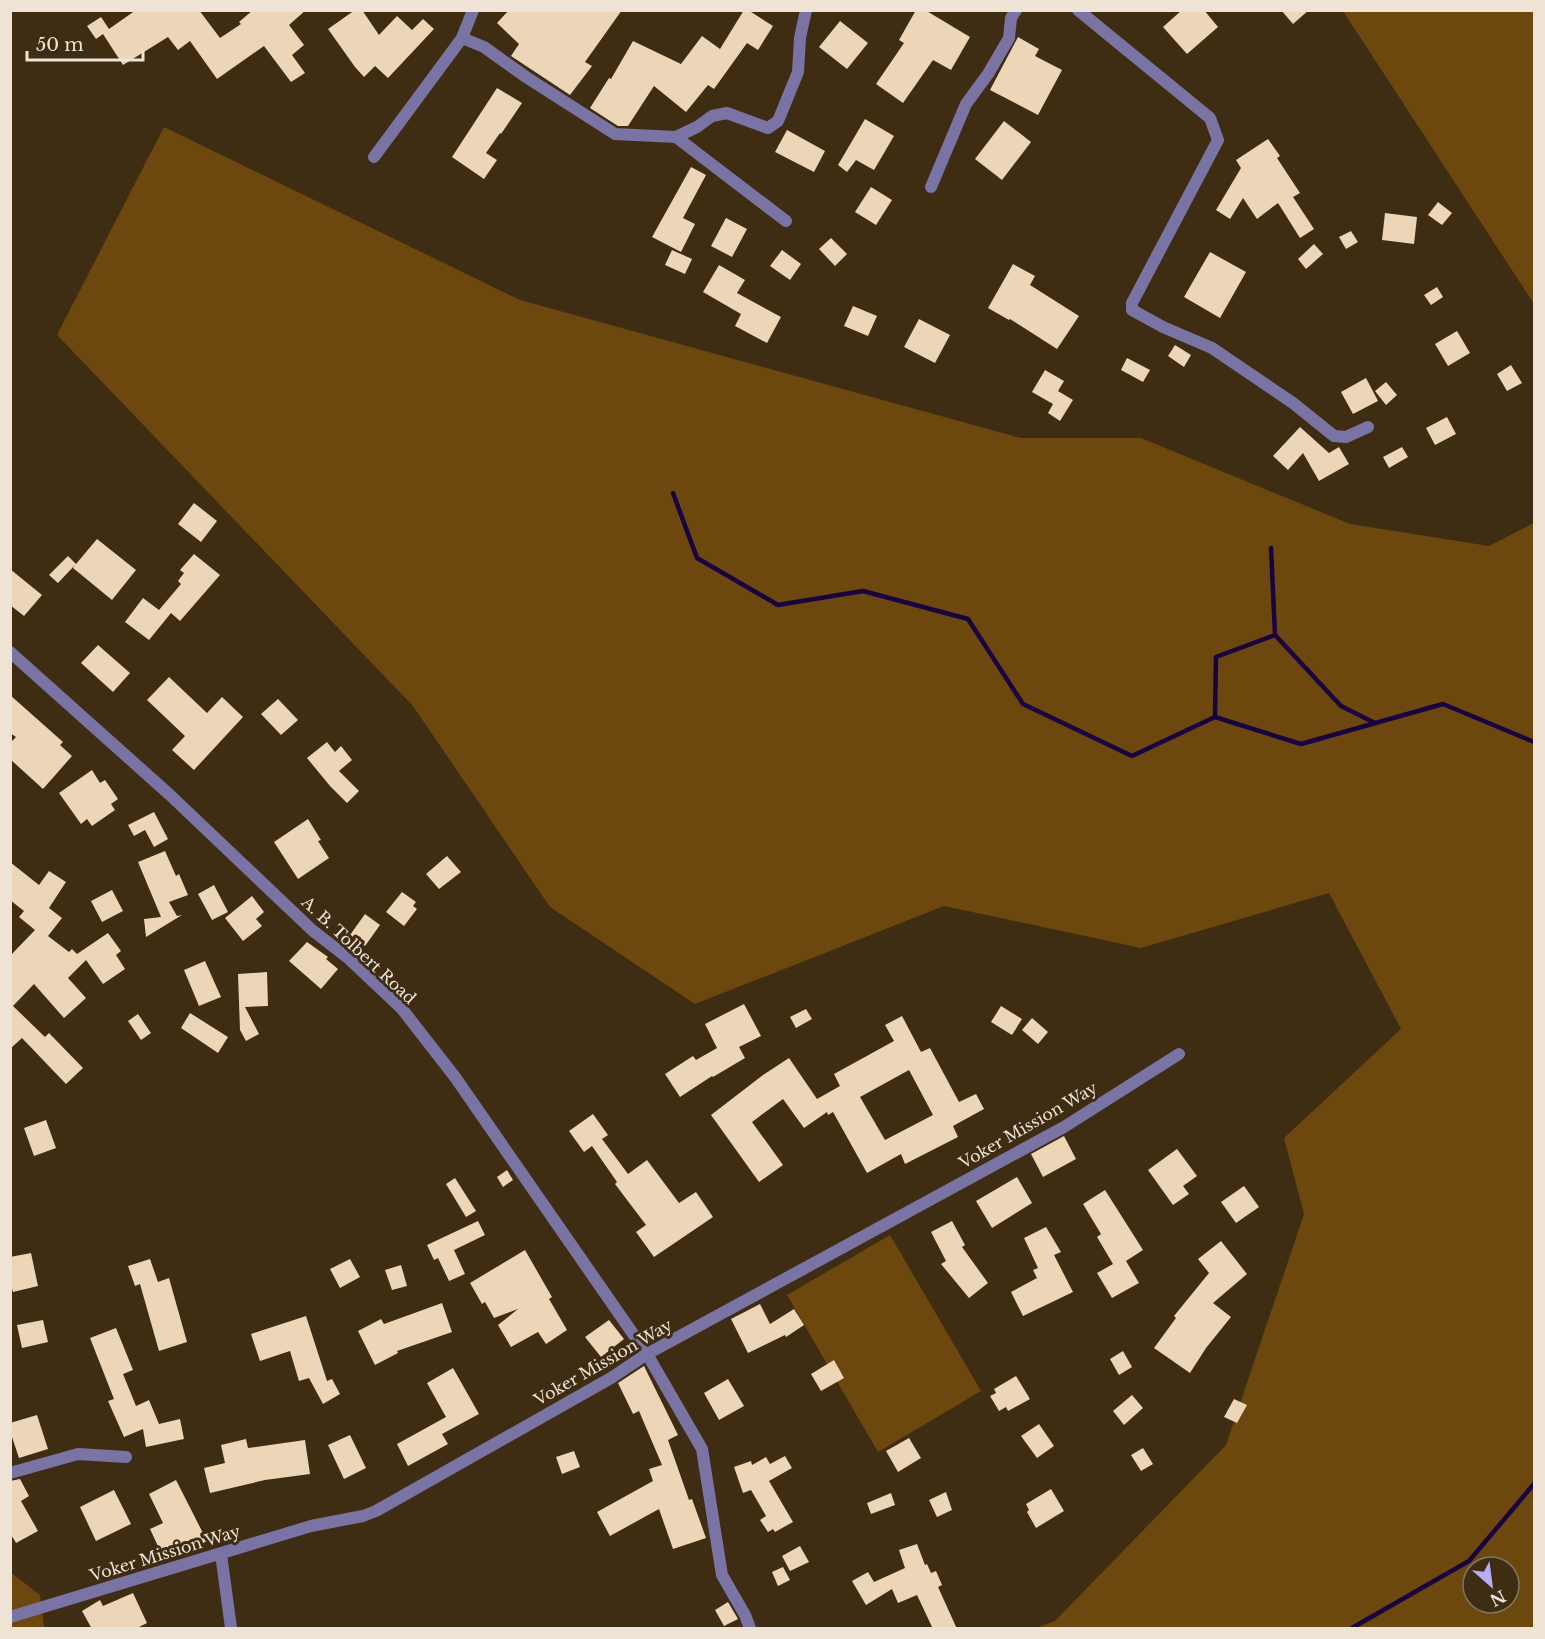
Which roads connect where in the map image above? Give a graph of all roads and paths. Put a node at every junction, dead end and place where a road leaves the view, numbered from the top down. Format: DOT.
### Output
graph roads {
  1 [pos="472,10"];
  2 [pos="806,10"];
  3 [pos="1016,10"];
  4 [pos="1078,10"];
  5 [pos="462,38"];
  6 [pos="676,137"];
  7 [pos="374,157"];
  8 [pos="931,187"];
  9 [pos="786,220"];
  10 [pos="1368,427"];
  11 [pos="10,652"];
  12 [pos="1179,1054"];
  13 [pos="647,1353"];
  14 [pos="126,1457"];
  15 [pos="10,1473"];
  16 [pos="221,1554"];
  17 [pos="10,1617"];
  18 [pos="231,1629"];
  19 [pos="750,1629"];
  1 -- 5 [label="street"];
  2 -- 6 [label="street"];
  3 -- 8 [label="street"];
  4 -- 10 [label="street"];
  5 -- 6 [label="street"];
  5 -- 7 [label="street"];
  6 -- 9 [label="street"];
  11 -- 13 [label="street, A. B. Tolbert Road"];
  12 -- 13 [label="street, Voker Mission Way"];
  13 -- 16 [label="street, Voker Mission Way"];
  13 -- 19 [label="street, A. B. Tolbert Road"];
  14 -- 15 [label="street"];
  16 -- 17 [label="street, Voker Mission Way"];
  16 -- 18 [label="street"];
}
